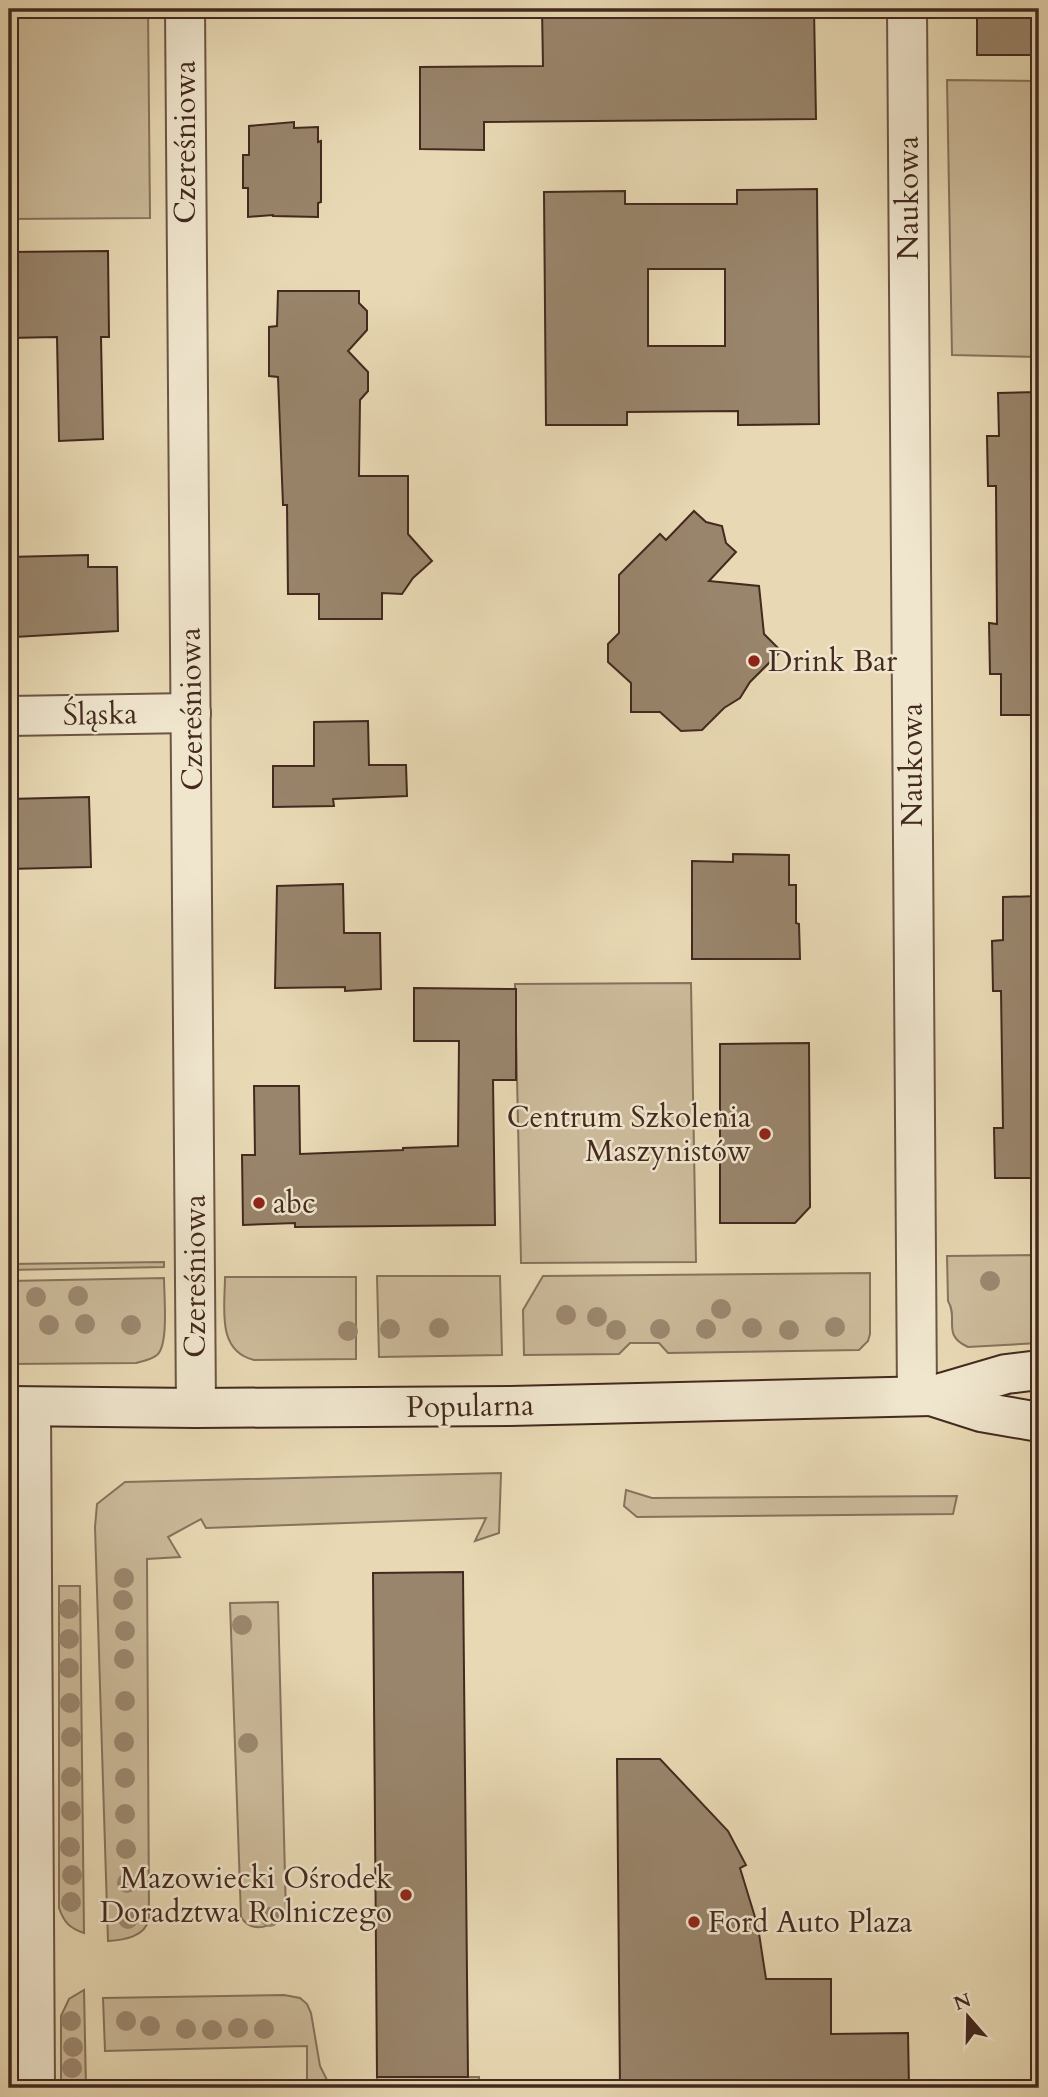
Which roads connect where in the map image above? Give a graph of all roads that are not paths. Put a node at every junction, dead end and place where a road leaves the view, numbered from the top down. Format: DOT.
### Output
graph roads {
  1 [pos="185,9"];
  2 [pos="907,9"];
  3 [pos="191,713"];
  4 [pos="9,716"];
  5 [pos="1039,1370"];
  6 [pos="924,1396"];
  7 [pos="20,1407"];
  8 [pos="196,1408"];
  9 [pos="1039,1422"];
  10 [pos="35,2088"];
  1 -- 3 [label="street, Czereśniowa"];
  2 -- 6 [label="street, Naukowa"];
  3 -- 4 [label="street, Śląska"];
  3 -- 8 [label="street, Czereśniowa"];
  5 -- 6 [label="street, Popularna"];
  6 -- 8 [label="street, Popularna"];
  6 -- 9 [label="street, Popularna"];
  7 -- 8 [label="street, Popularna"];
  7 -- 10 [label="street"];
}
